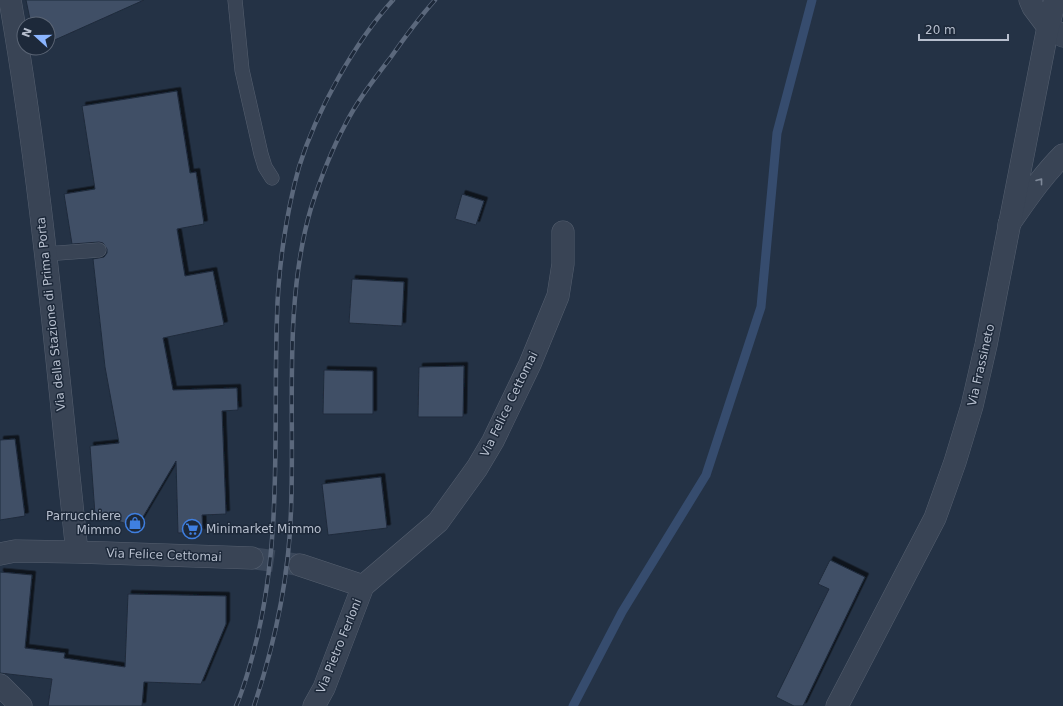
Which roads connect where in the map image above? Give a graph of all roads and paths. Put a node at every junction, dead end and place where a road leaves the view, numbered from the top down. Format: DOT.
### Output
graph roads {
  1 [pos="10,0"];
  2 [pos="235,0"];
  3 [pos="1030,0"];
  4 [pos="1055,0"];
  5 [pos="1056,31"];
  6 [pos="1063,155"];
  7 [pos="272,178"];
  8 [pos="1009,224"];
  9 [pos="563,232"];
  10 [pos="99,250"];
  11 [pos="45,254"];
  12 [pos="77,552"];
  13 [pos="0,554"];
  14 [pos="252,558"];
  15 [pos="300,564"];
  16 [pos="363,586"];
  17 [pos="0,685"];
  18 [pos="21,706"];
  19 [pos="314,706"];
  20 [pos="837,706"];
  1 -- 11 [label="street, Via della Stazione di Prima Porta"];
  2 -- 7 [label="lane"];
  3 -- 5 [label="street"];
  4 -- 5 [label="street, Via Frassineto"];
  5 -- 8 [label="street, Via Frassineto"];
  8 -- 6 [label="street, one-way"];
  8 -- 20 [label="street, Via Frassineto"];
  9 -- 16 [label="street, Via Felice Cettomai"];
  10 -- 11 [label="lane"];
  11 -- 12 [label="street, Via della Stazione di Prima Porta"];
  12 -- 13 [label="street"];
  12 -- 14 [label="street, Via Felice Cettomai"];
  15 -- 16 [label="street"];
  16 -- 19 [label="street, Via Pietro Ferloni"];
  17 -- 18 [label="street"];
}
